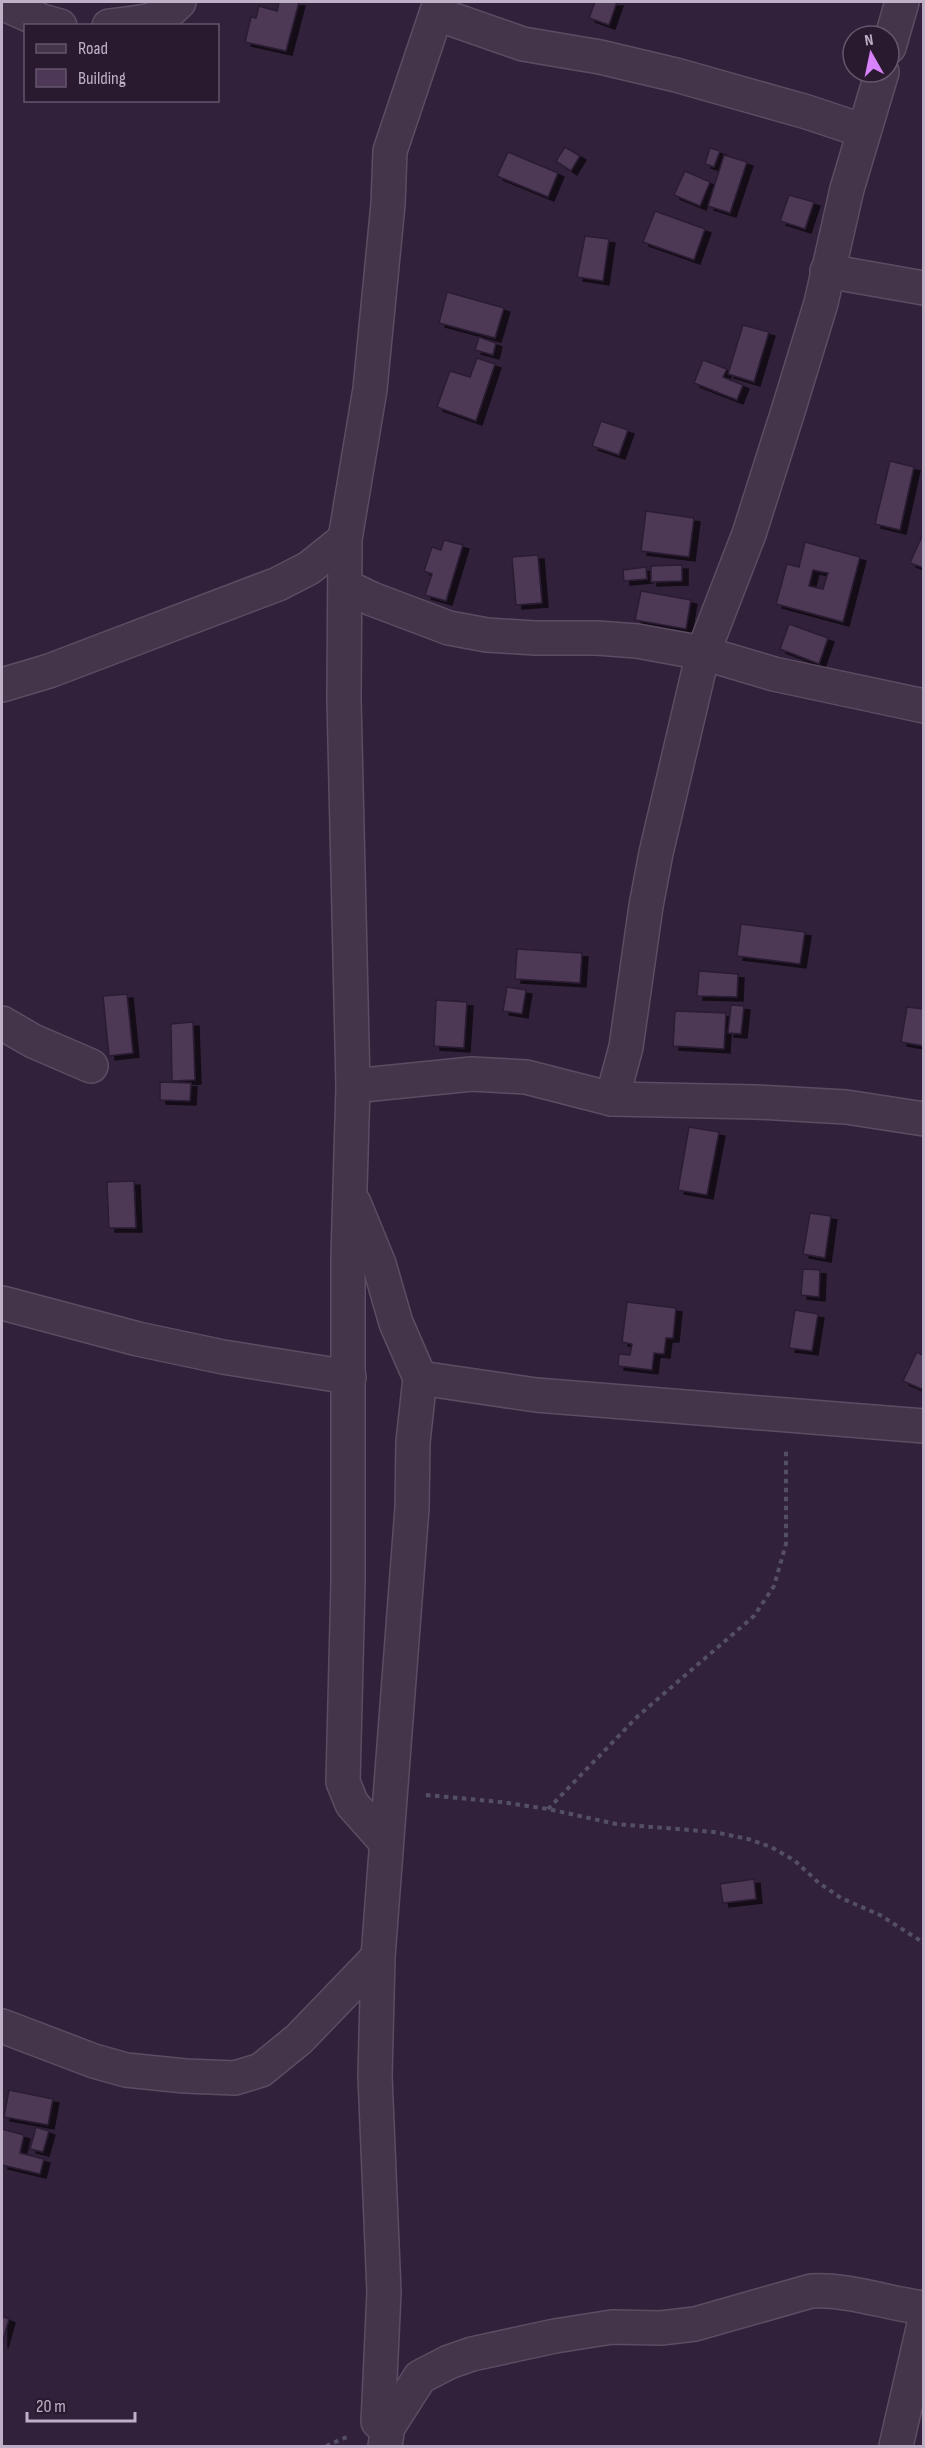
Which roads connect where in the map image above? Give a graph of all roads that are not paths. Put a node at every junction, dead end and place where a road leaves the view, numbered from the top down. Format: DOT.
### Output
graph roads {
  1 [pos="179,2"];
  2 [pos="902,2"];
  3 [pos="2,3"];
  4 [pos="430,12"];
  5 [pos="53,24"];
  6 [pos="126,24"];
  7 [pos="896,24"];
  8 [pos="878,84"];
  9 [pos="864,131"];
  10 [pos="827,271"];
  11 [pos="924,288"];
  12 [pos="345,539"];
  13 [pos="345,586"];
  14 [pos="703,653"];
  15 [pos="2,685"];
  16 [pos="924,706"];
  17 [pos="2,1023"];
  18 [pos="91,1066"];
  19 [pos="353,1086"];
  20 [pos="612,1099"];
  21 [pos="924,1119"];
  22 [pos="350,1193"];
  23 [pos="2,1303"];
  24 [pos="349,1377"];
  25 [pos="420,1378"];
  26 [pos="924,1426"];
  27 [pos="385,1841"];
  28 [pos="378,1957"];
  29 [pos="2,2026"];
  30 [pos="924,2308"];
  31 [pos="924,2324"];
  32 [pos="387,2437"];
  33 [pos="896,2446"];
  1 -- 6 [label="street"];
  2 -- 7 [label="street"];
  3 -- 5 [label="street"];
  4 -- 9 [label="street"];
  4 -- 12 [label="street"];
  8 -- 9 [label="street"];
  9 -- 10 [label="street"];
  10 -- 11 [label="street"];
  10 -- 14 [label="street"];
  12 -- 13 [label="street"];
  12 -- 15 [label="street"];
  13 -- 14 [label="street"];
  13 -- 19 [label="street"];
  14 -- 16 [label="street"];
  14 -- 20 [label="street"];
  17 -- 18 [label="street"];
  19 -- 20 [label="street"];
  19 -- 22 [label="street"];
  20 -- 21 [label="street"];
  22 -- 24 [label="street"];
  22 -- 25 [label="street"];
  23 -- 24 [label="street"];
  24 -- 27 [label="street"];
  25 -- 26 [label="street"];
  25 -- 27 [label="street"];
  27 -- 28 [label="street"];
  28 -- 29 [label="street"];
  28 -- 32 [label="street"];
  30 -- 32 [label="street"];
  31 -- 33 [label="street"];
}
